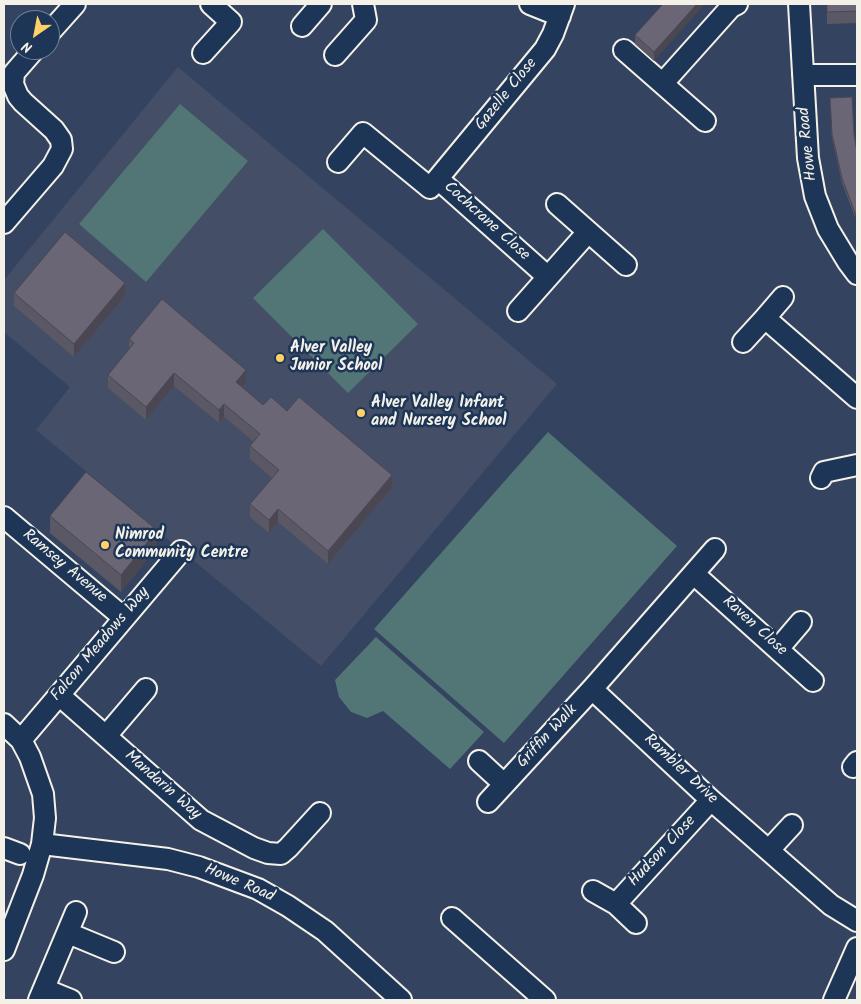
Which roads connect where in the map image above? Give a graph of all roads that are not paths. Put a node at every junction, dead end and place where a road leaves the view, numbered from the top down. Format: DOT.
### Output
graph roads {
  1 [pos="75,4"];
  2 [pos="211,4"];
  3 [pos="322,4"];
  4 [pos="363,4"];
  5 [pos="530,4"];
  6 [pos="737,4"];
  7 [pos="798,4"];
  8 [pos="562,10"];
  9 [pos="60,21"];
  10 [pos="302,26"];
  11 [pos="624,50"];
  12 [pos="203,52"];
  13 [pos="335,54"];
  14 [pos="23,60"];
  15 [pos="9,73"];
  16 [pos="803,75"];
  17 [pos="857,75"];
  18 [pos="663,84"];
  19 [pos="705,121"];
  20 [pos="338,162"];
  21 [pos="438,179"];
  22 [pos="557,204"];
  23 [pos="4,223"];
  24 [pos="588,232"];
  25 [pos="626,265"];
  26 [pos="857,274"];
  27 [pos="548,277"];
  28 [pos="783,296"];
  29 [pos="518,311"];
  30 [pos="765,318"];
  31 [pos="743,342"];
  32 [pos="857,398"];
  33 [pos="857,465"];
  34 [pos="820,478"];
  35 [pos="4,517"];
  36 [pos="715,549"];
  37 [pos="181,551"];
  38 [pos="694,574"];
  39 [pos="124,618"];
  40 [pos="801,622"];
  41 [pos="778,649"];
  42 [pos="813,681"];
  43 [pos="146,689"];
  44 [pos="592,689"];
  45 [pos="59,695"];
  46 [pos="4,724"];
  47 [pos="106,736"];
  48 [pos="21,740"];
  49 [pos="479,761"];
  50 [pos="504,784"];
  51 [pos="711,800"];
  52 [pos="488,802"];
  53 [pos="320,813"];
  54 [pos="792,825"];
  55 [pos="42,844"];
  56 [pos="769,850"];
  57 [pos="593,891"];
  58 [pos="616,904"];
  59 [pos="76,912"];
  60 [pos="452,918"];
  61 [pos="857,921"];
  62 [pos="636,923"];
  63 [pos="68,933"];
  64 [pos="857,948"];
  65 [pos="4,950"];
  66 [pos="114,952"];
  67 [pos="42,995"];
  68 [pos="71,1000"];
  69 [pos="401,1000"];
  70 [pos="545,1000"];
  71 [pos="834,1000"];
  1 -- 9 [label="street"];
  2 -- 12 [label="street"];
  3 -- 10 [label="street"];
  4 -- 13 [label="street"];
  5 -- 8 [label="street"];
  6 -- 18 [label="street"];
  7 -- 16 [label="street, Howe Road"];
  8 -- 21 [label="street, Gazelle Close"];
  11 -- 18 [label="street"];
  14 -- 15 [label="street"];
  15 -- 23 [label="street"];
  16 -- 17 [label="street"];
  16 -- 26 [label="street, Howe Road"];
  18 -- 19 [label="street"];
  20 -- 21 [label="street, Cochcrane Close"];
  21 -- 27 [label="street, Cochcrane Close"];
  22 -- 24 [label="street"];
  24 -- 25 [label="street"];
  24 -- 27 [label="street"];
  27 -- 29 [label="street"];
  28 -- 30 [label="street"];
  30 -- 31 [label="street"];
  30 -- 32 [label="street"];
  33 -- 34 [label="street"];
  35 -- 39 [label="street, Ramsey Avenue"];
  36 -- 38 [label="street"];
  37 -- 39 [label="street, Falcon Meadows Way"];
  38 -- 41 [label="street, Raven Close"];
  38 -- 44 [label="street"];
  39 -- 45 [label="street, Falcon Meadows Way"];
  40 -- 41 [label="street"];
  41 -- 42 [label="street, Raven Close"];
  43 -- 47 [label="street"];
  44 -- 50 [label="street, Griffin Walk"];
  44 -- 51 [label="street, Rambler Drive"];
  45 -- 47 [label="street, Mandarin Way"];
  45 -- 48 [label="street, Falcon Meadows Way"];
  46 -- 48 [label="street"];
  47 -- 53 [label="street, Mandarin Way"];
  48 -- 55 [label="street"];
  49 -- 50 [label="street"];
  50 -- 52 [label="street, Griffin Walk"];
  51 -- 56 [label="street, Rambler Drive"];
  51 -- 58 [label="street, Hudson Close"];
  54 -- 56 [label="street"];
  55 -- 65 [label="street"];
  55 -- 69 [label="street, Howe Road"];
  56 -- 61 [label="street, Rambler Drive"];
  57 -- 58 [label="street"];
  58 -- 62 [label="street"];
  59 -- 63 [label="street"];
  60 -- 70 [label="street"];
  63 -- 66 [label="street"];
  63 -- 67 [label="street"];
  64 -- 71 [label="street"];
  67 -- 68 [label="street"];
}
